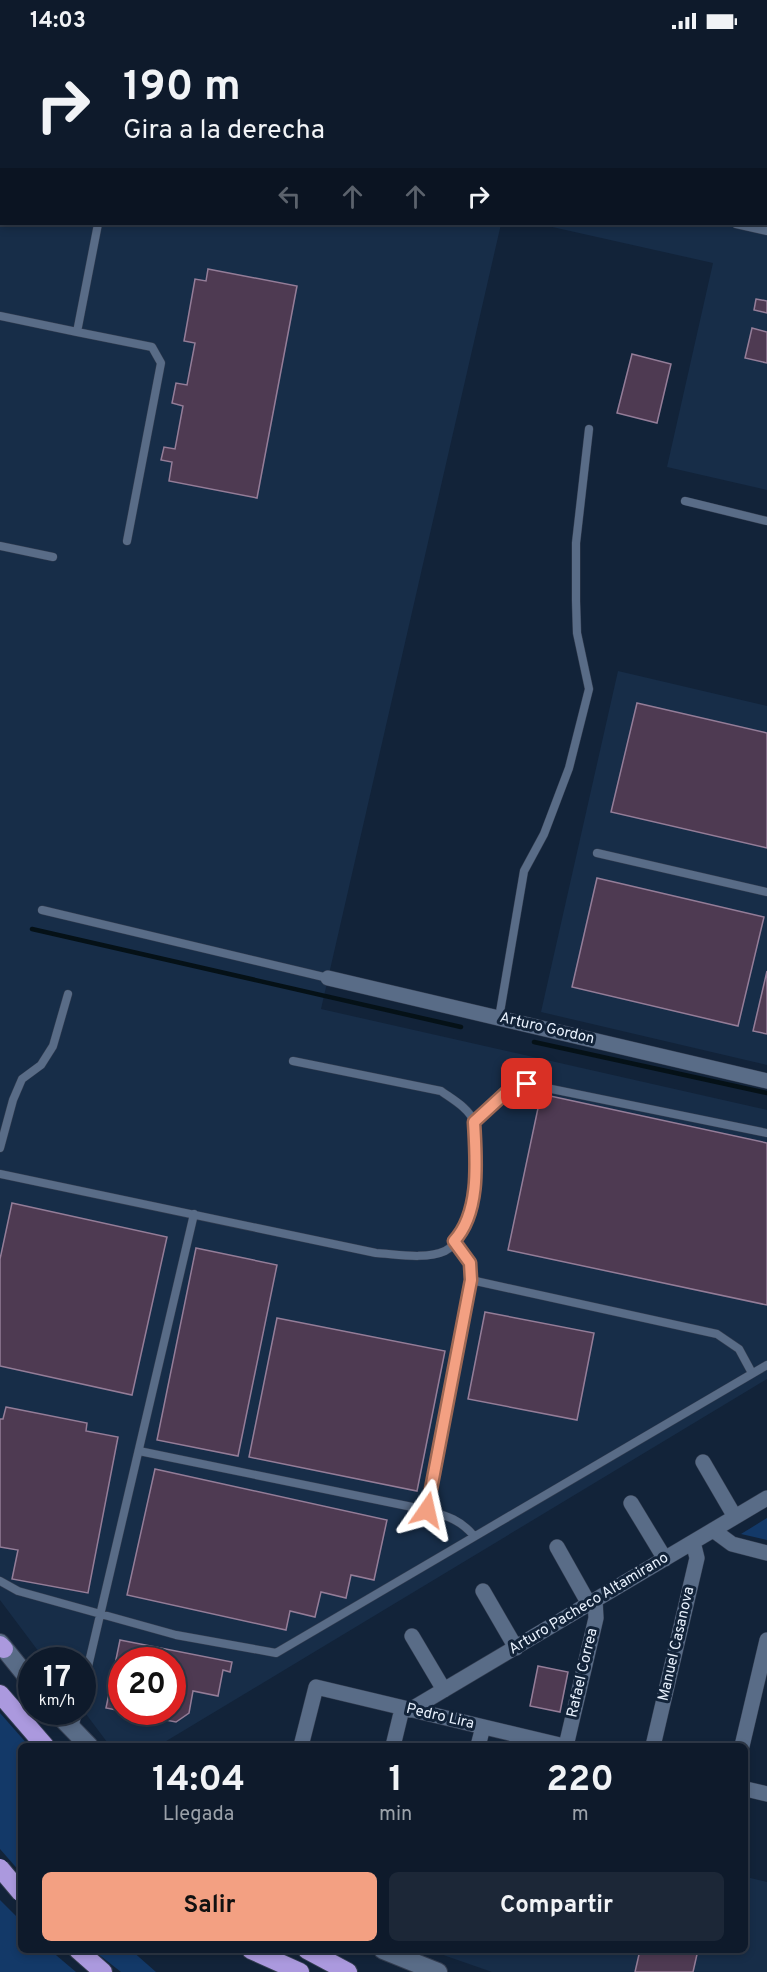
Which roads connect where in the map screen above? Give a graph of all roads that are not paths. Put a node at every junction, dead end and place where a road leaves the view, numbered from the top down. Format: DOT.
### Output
graph roads {
  1 [pos="98,225"];
  2 [pos="740,225"];
  3 [pos="767,231"];
  4 [pos="0,316"];
  5 [pos="77,332"];
  6 [pos="589,429"];
  7 [pos="685,501"];
  8 [pos="767,521"];
  9 [pos="127,540"];
  10 [pos="0,546"];
  11 [pos="53,557"];
  12 [pos="597,853"];
  13 [pos="767,892"];
  14 [pos="42,910"];
  15 [pos="328,978"];
  16 [pos="68,994"];
  17 [pos="498,1018"];
  18 [pos="293,1061"];
  19 [pos="767,1081"];
  20 [pos="474,1122"];
  21 [pos="767,1133"];
  22 [pos="0,1148"];
  23 [pos="0,1174"];
  24 [pos="194,1214"];
  25 [pos="454,1241"];
  26 [pos="471,1280"];
  27 [pos="767,1365"];
  28 [pos="752,1373"];
  29 [pos="139,1451"];
  30 [pos="703,1462"];
  31 [pos="767,1498"];
  32 [pos="631,1503"];
  33 [pos="427,1510"];
  34 [pos="735,1518"];
  35 [pos="713,1530"];
  36 [pos="474,1536"];
  37 [pos="693,1542"];
  38 [pos="557,1547"];
  39 [pos="767,1553"];
  40 [pos="665,1559"];
  41 [pos="0,1581"];
  42 [pos="483,1591"];
  43 [pos="592,1602"];
  44 [pos="100,1615"];
  45 [pos="412,1636"];
  46 [pos="767,1640"];
  47 [pos="1,1646"];
  48 [pos="93,1647"];
  49 [pos="516,1648"];
  50 [pos="18,1666"];
  51 [pos="444,1690"];
  52 [pos="0,1694"];
  53 [pos="406,1709"];
  54 [pos="69,1725"];
  55 [pos="75,1725"];
  56 [pos="483,1727"];
  57 [pos="74,1731"];
  58 [pos="42,1743"];
  59 [pos="86,1743"];
  60 [pos="302,1743"];
  61 [pos="394,1743"];
  62 [pos="479,1743"];
  63 [pos="552,1743"];
  64 [pos="566,1743"];
  65 [pos="654,1743"];
  66 [pos="743,1743"];
  67 [pos="748,1789"];
  68 [pos="767,1794"];
  69 [pos="0,1868"];
  70 [pos="0,1880"];
  71 [pos="18,1883"];
  72 [pos="18,1889"];
  73 [pos="81,1953"];
  74 [pos="258,1953"];
  75 [pos="312,1953"];
  76 [pos="390,1953"];
  77 [pos="103,1972"];
  78 [pos="300,1972"];
  79 [pos="348,1972"];
  80 [pos="438,1972"];
  1 -- 5 [label="lane"];
  2 -- 3 [label="lane"];
  4 -- 5 [label="lane"];
  5 -- 9 [label="lane"];
  6 -- 17 [label="lane"];
  7 -- 8 [label="lane"];
  10 -- 11 [label="lane"];
  12 -- 13 [label="lane"];
  14 -- 15 [label="lane"];
  15 -- 17 [label="street, Arturo Gordon"];
  16 -- 22 [label="lane"];
  17 -- 19 [label="street, Arturo Gordon"];
  18 -- 20 [label="lane"];
  20 -- 21 [label="lane"];
  20 -- 25 [label="lane"];
  23 -- 24 [label="lane"];
  24 -- 25 [label="lane"];
  24 -- 29 [label="lane"];
  25 -- 26 [label="lane"];
  26 -- 28 [label="lane"];
  26 -- 33 [label="lane"];
  27 -- 28 [label="lane"];
  28 -- 36 [label="lane"];
  29 -- 33 [label="lane"];
  29 -- 44 [label="lane"];
  30 -- 34 [label="street"];
  31 -- 34 [label="street, Arturo Pacheco Altamirano"];
  32 -- 40 [label="street"];
  33 -- 36 [label="lane"];
  34 -- 35 [label="street, Arturo Pacheco Altamirano"];
  35 -- 37 [label="street, Arturo Pacheco Altamirano"];
  35 -- 39 [label="street"];
  36 -- 44 [label="lane"];
  37 -- 40 [label="street, Arturo Pacheco Altamirano"];
  37 -- 65 [label="street, Manuel Casanova"];
  38 -- 43 [label="street"];
  40 -- 43 [label="street, Arturo Pacheco Altamirano"];
  41 -- 44 [label="lane"];
  42 -- 49 [label="street"];
  43 -- 49 [label="street, Arturo Pacheco Altamirano"];
  43 -- 64 [label="street, Rafael Correa"];
  44 -- 48 [label="lane"];
  45 -- 51 [label="street"];
  46 -- 66 [label="street"];
  47 -- 50 [label="street"];
  49 -- 51 [label="street, Arturo Pacheco Altamirano"];
  51 -- 53 [label="street, Arturo Pacheco Altamirano"];
  52 -- 58 [label="highway"];
  53 -- 56 [label="street, Pedro Lira"];
  53 -- 60 [label="street, Pedro Lira"];
  53 -- 61 [label="street"];
  54 -- 57 [label="street"];
  55 -- 57 [label="lane"];
  56 -- 62 [label="street"];
  56 -- 63 [label="street, Pedro Lira"];
  57 -- 59 [label="street"];
  67 -- 68 [label="street"];
  69 -- 72 [label="highway, bridge"];
  70 -- 71 [label="highway"];
  73 -- 77 [label="highway"];
  74 -- 78 [label="highway"];
  75 -- 79 [label="highway"];
  76 -- 80 [label="street"];
}
